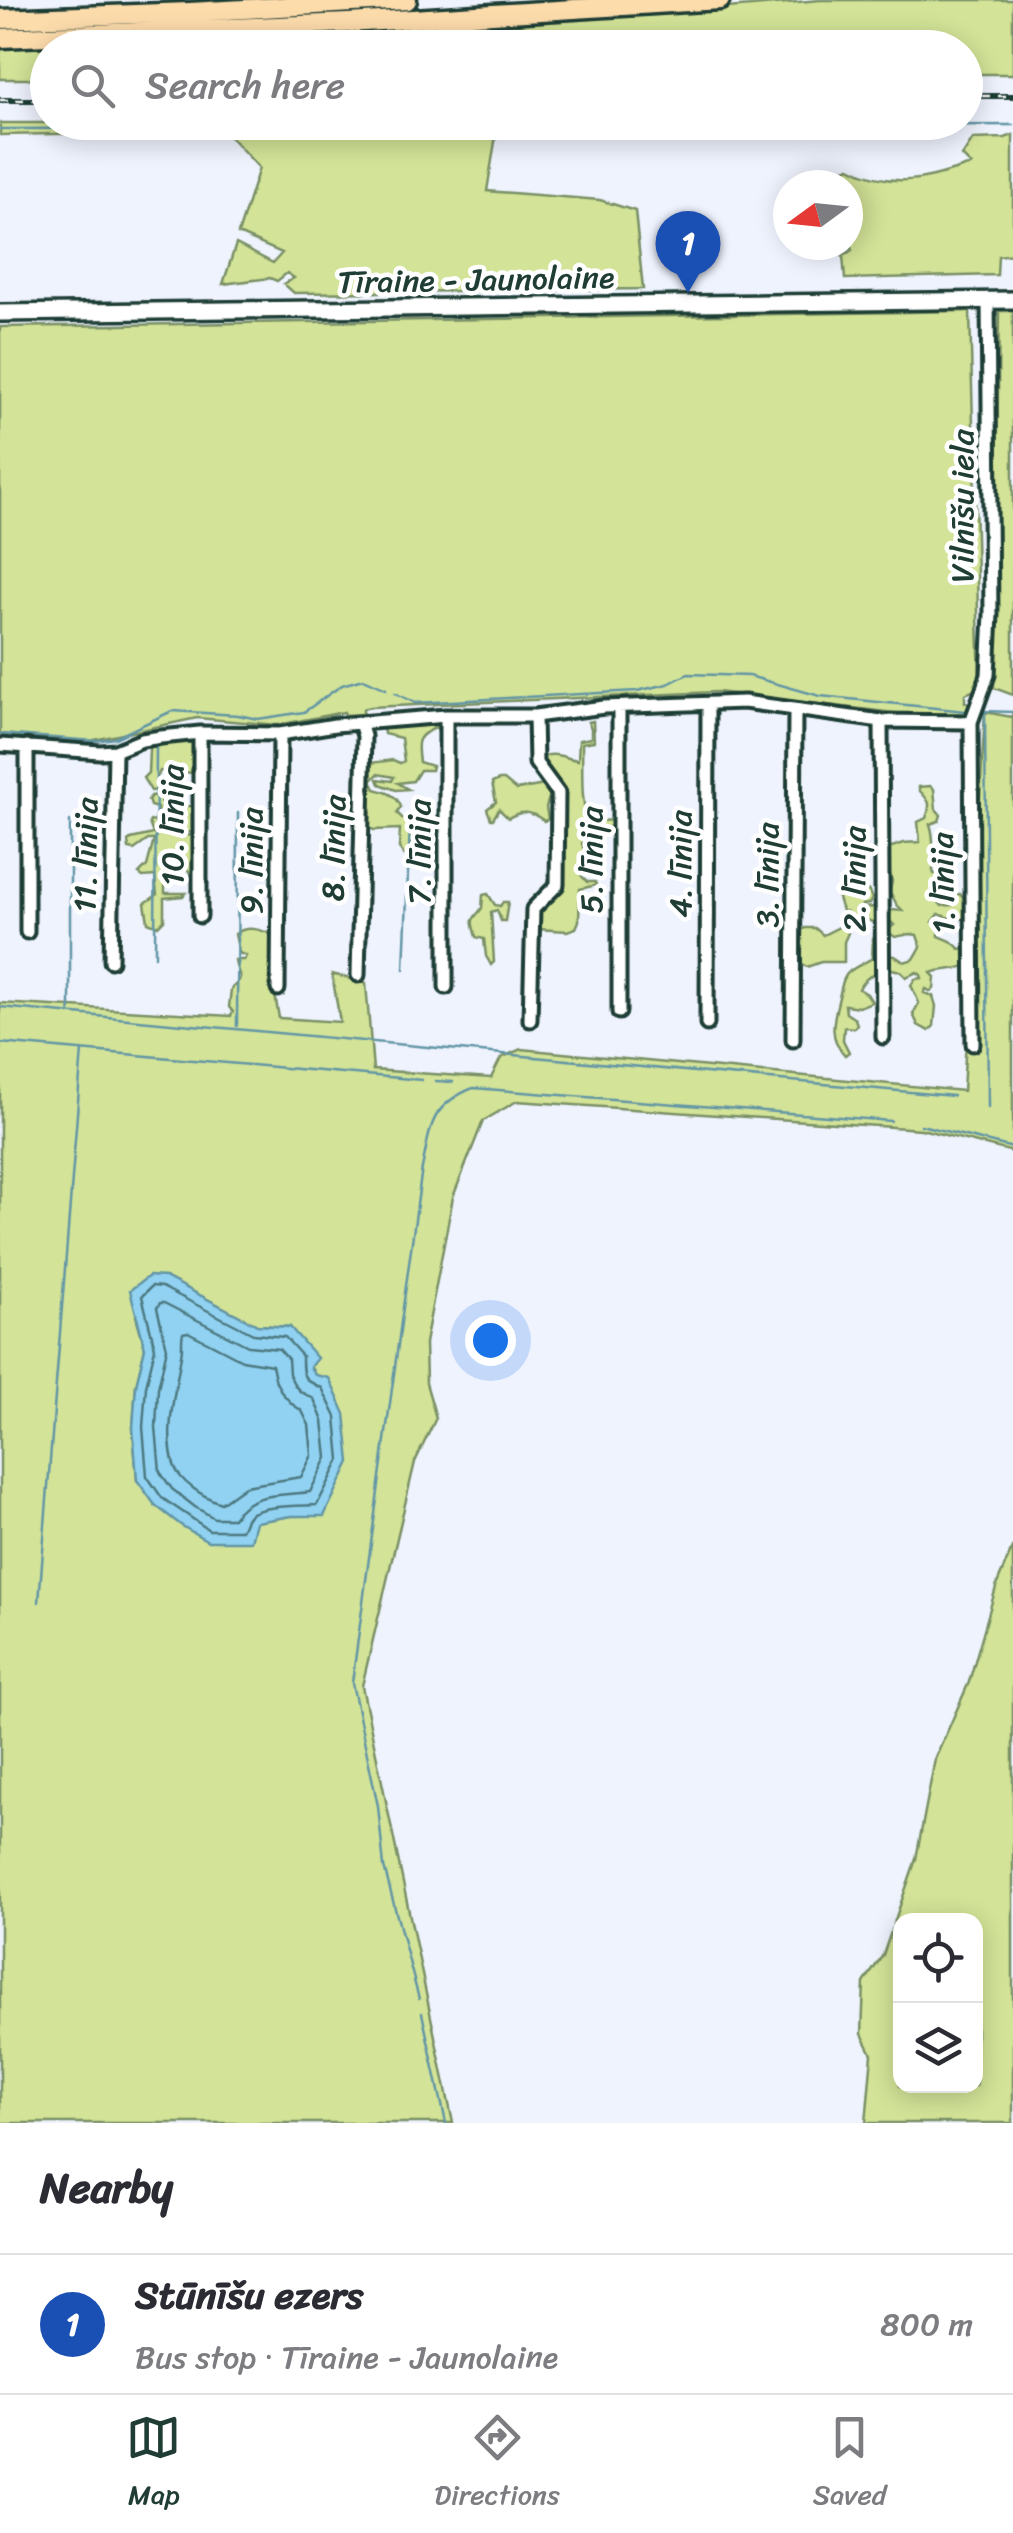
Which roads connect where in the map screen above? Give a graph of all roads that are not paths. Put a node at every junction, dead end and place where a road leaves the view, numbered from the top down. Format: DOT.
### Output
graph roads {
  1 [pos="407,0"];
  2 [pos="720,0"];
  3 [pos="0,19"];
  4 [pos="199,30"];
  5 [pos="30,37"];
  6 [pos="0,38"];
  7 [pos="988,300"];
  8 [pos="1013,300"];
  9 [pos="0,313"];
  10 [pos="708,704"];
  11 [pos="618,707"];
  12 [pos="795,710"];
  13 [pos="446,716"];
  14 [pos="535,716"];
  15 [pos="973,716"];
  16 [pos="881,720"];
  17 [pos="360,723"];
  18 [pos="200,733"];
  19 [pos="280,734"];
  20 [pos="0,745"];
  21 [pos="27,746"];
  22 [pos="115,751"];
  23 [pos="200,916"];
  24 [pos="27,932"];
  25 [pos="111,961"];
  26 [pos="358,975"];
  27 [pos="446,987"];
  28 [pos="278,989"];
  29 [pos="619,1012"];
  30 [pos="530,1020"];
  31 [pos="708,1024"];
  32 [pos="883,1036"];
  33 [pos="793,1040"];
  34 [pos="972,1044"];
  1 -- 3 [label="highway"];
  2 -- 4 [label="highway"];
  5 -- 6 [label="highway"];
  7 -- 8 [label="main road, Tīraine - Jaunolaine"];
  7 -- 9 [label="main road, Tīraine - Jaunolaine"];
  7 -- 15 [label="street, Vilnīšu iela"];
  10 -- 11 [label="street"];
  10 -- 12 [label="street"];
  10 -- 31 [label="street, 4. līnija"];
  11 -- 14 [label="street"];
  11 -- 29 [label="street, 5. līnija"];
  12 -- 16 [label="street"];
  12 -- 33 [label="street, 3. līnija"];
  13 -- 14 [label="street"];
  13 -- 17 [label="street"];
  13 -- 27 [label="street, 7. līnija"];
  14 -- 30 [label="street"];
  15 -- 16 [label="street"];
  15 -- 34 [label="street, 1. līnija"];
  16 -- 32 [label="street, 2. līnija"];
  17 -- 19 [label="street"];
  17 -- 26 [label="street, 8. līnija"];
  18 -- 19 [label="street"];
  18 -- 22 [label="street"];
  18 -- 23 [label="street, 10. līnija"];
  19 -- 28 [label="street, 9. līnija"];
  20 -- 21 [label="street"];
  21 -- 22 [label="street"];
  21 -- 24 [label="street"];
  22 -- 25 [label="street, 11. līnija"];
}
